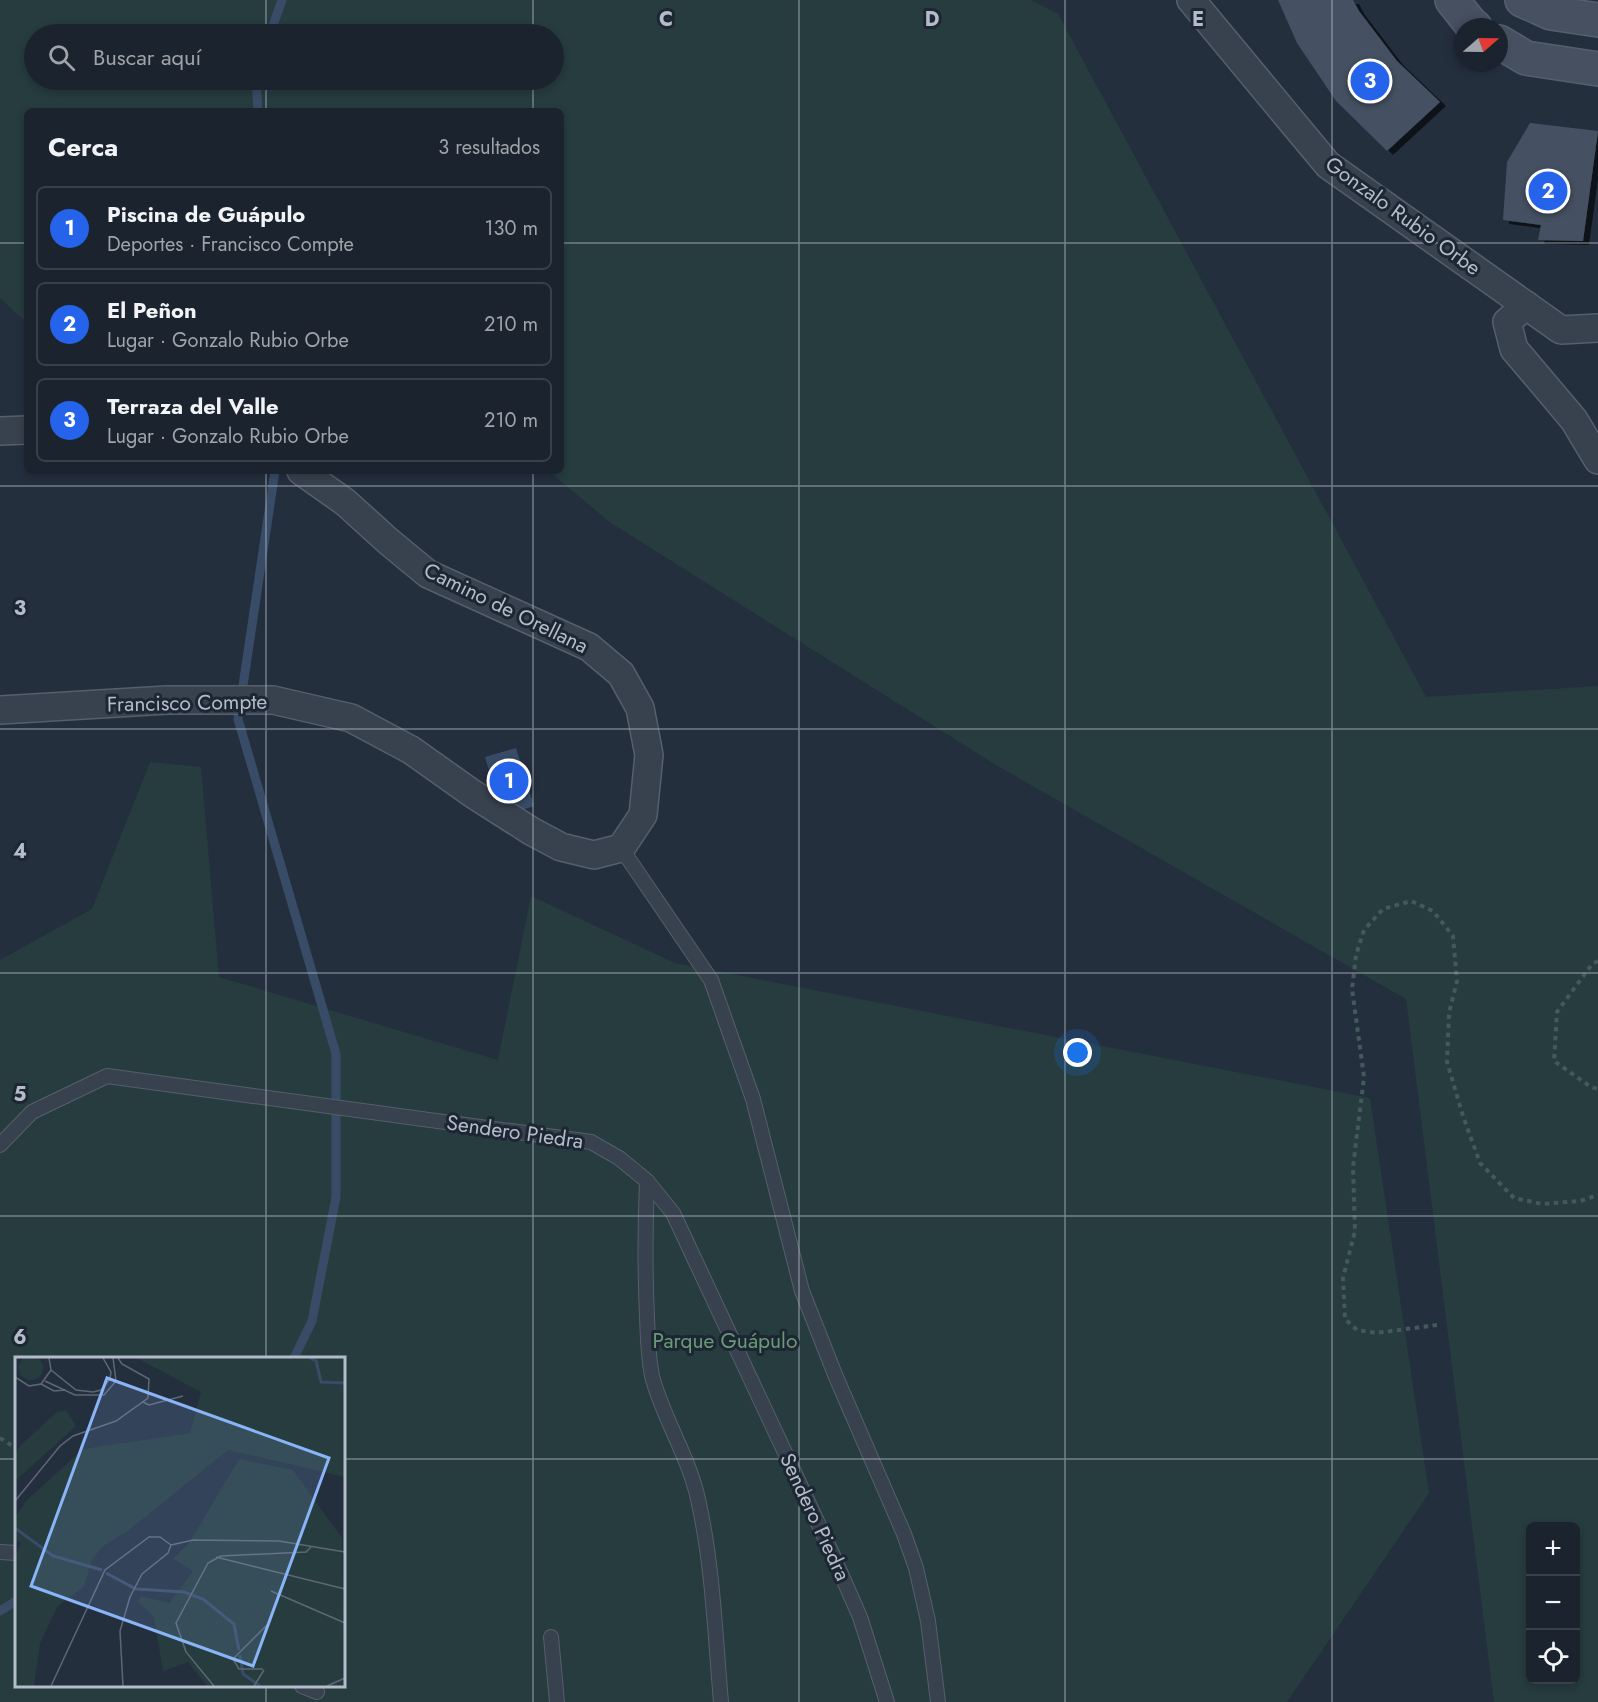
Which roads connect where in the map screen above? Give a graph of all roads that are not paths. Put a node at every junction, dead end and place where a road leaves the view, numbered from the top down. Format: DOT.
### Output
graph roads {
  1 [pos="1191,0"];
  2 [pos="1452,0"];
  3 [pos="1522,0"];
  4 [pos="1466,18"];
  5 [pos="1598,20"];
  6 [pos="1508,47"];
  7 [pos="1598,69"];
  8 [pos="1526,305"];
  9 [pos="1598,328"];
  10 [pos="0,430"];
  11 [pos="24,430"];
  12 [pos="1598,460"];
  13 [pos="305,474"];
  14 [pos="0,710"];
  15 [pos="621,848"];
  16 [pos="0,1145"];
  17 [pos="647,1181"];
  18 [pos="0,1552"];
  19 [pos="15,1553"];
  20 [pos="551,1637"];
  21 [pos="304,1687"];
  22 [pos="317,1692"];
  23 [pos="557,1702"];
  24 [pos="721,1702"];
  25 [pos="886,1702"];
  26 [pos="938,1702"];
  1 -- 8 [label="street, Gonzalo Rubio Orbe"];
  2 -- 4 [label="main road"];
  3 -- 5 [label="main road"];
  6 -- 7 [label="main road"];
  8 -- 9 [label="street, Gonzalo Rubio Orbe"];
  8 -- 12 [label="street"];
  10 -- 11 [label="street"];
  13 -- 15 [label="street, Camino de Orellana"];
  14 -- 15 [label="street, Francisco Compte"];
  15 -- 26 [label="lane"];
  16 -- 17 [label="lane, Sendero Piedra"];
  17 -- 24 [label="lane"];
  17 -- 25 [label="lane, Sendero Piedra"];
  18 -- 19 [label="lane"];
  20 -- 23 [label="lane"];
  21 -- 22 [label="lane"];
}
